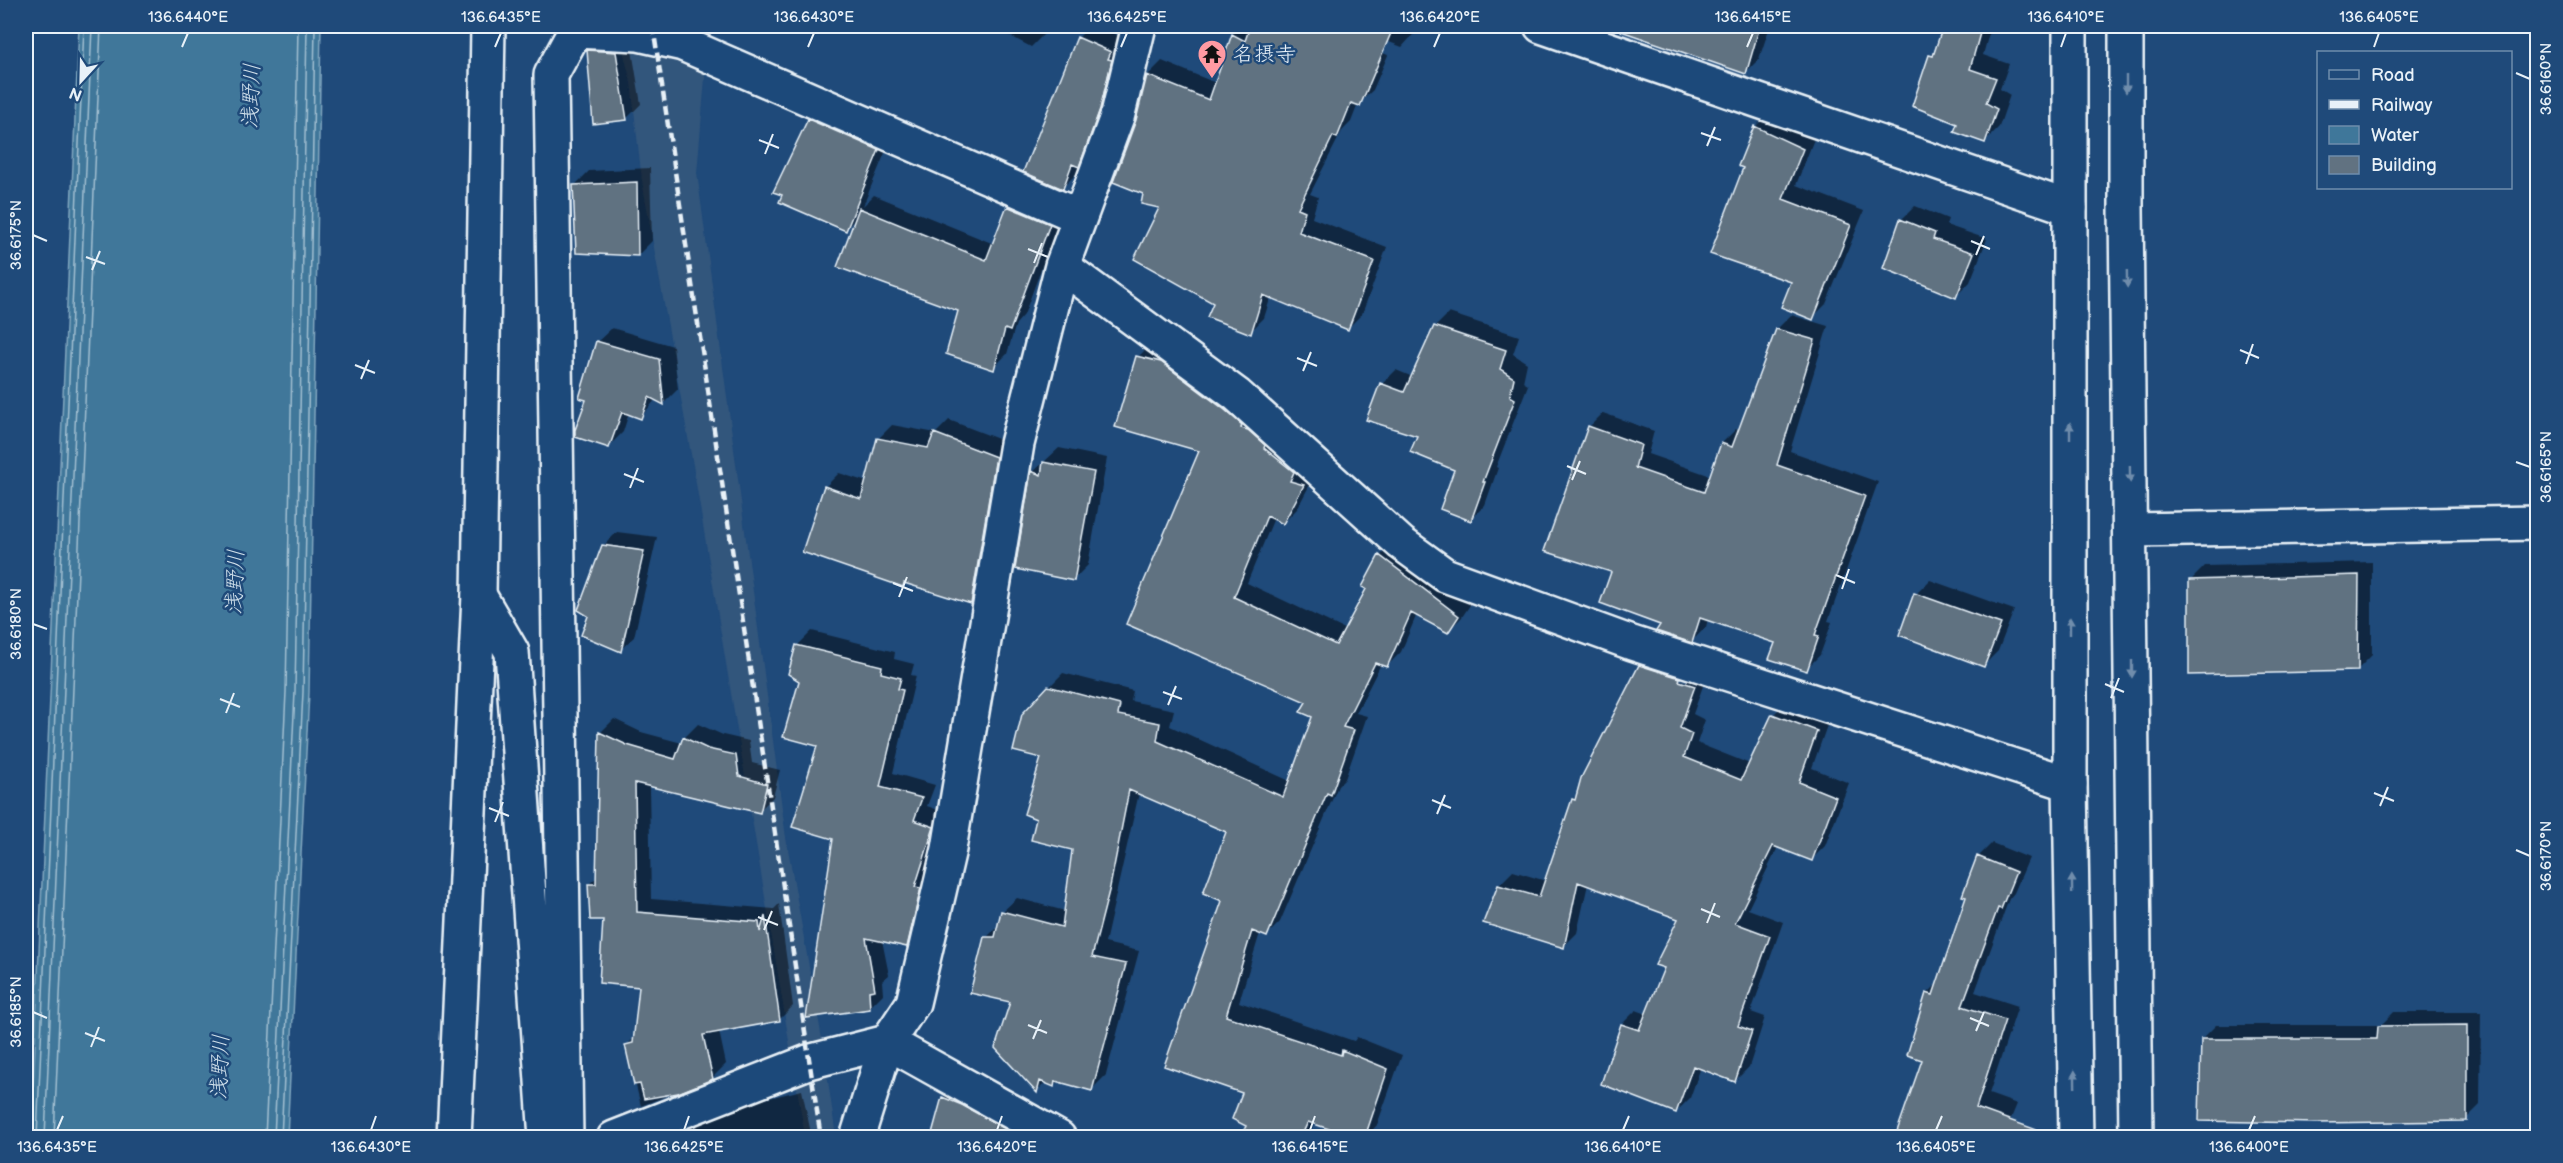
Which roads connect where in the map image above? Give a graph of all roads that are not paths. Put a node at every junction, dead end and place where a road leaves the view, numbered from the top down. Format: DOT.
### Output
graph roads {
  1 [pos="488,26"];
  2 [pos="1138,26"];
  3 [pos="1540,26"];
  4 [pos="2070,26"];
  5 [pos="2126,26"];
  6 [pos="2070,208"];
  7 [pos="1080,217"];
  8 [pos="1062,266"];
  9 [pos="2538,523"];
  10 [pos="2131,530"];
  11 [pos="479,595"];
  12 [pos="2070,784"];
  13 [pos="887,1042"];
  14 [pos="454,1137"];
  15 [pos="546,1137"];
  16 [pos="566,1137"];
  17 [pos="614,1137"];
  18 [pos="857,1137"];
  19 [pos="1059,1137"];
  20 [pos="2076,1137"];
  21 [pos="2136,1137"];
  1 -- 11 [label="street"];
  2 -- 7 [label="street"];
  3 -- 6 [label="street"];
  4 -- 6 [label="street"];
  5 -- 10 [label="street, one-way"];
  12 -- 6 [label="street, one-way"];
  7 -- 8 [label="street"];
  7 -- 16 [label="street"];
  8 -- 12 [label="street"];
  8 -- 13 [label="street"];
  9 -- 10 [label="street"];
  10 -- 21 [label="street, one-way"];
  11 -- 14 [label="street"];
  11 -- 15 [label="street"];
  20 -- 12 [label="street, one-way"];
  13 -- 17 [label="street"];
  13 -- 18 [label="street"];
  13 -- 19 [label="street"];
}
